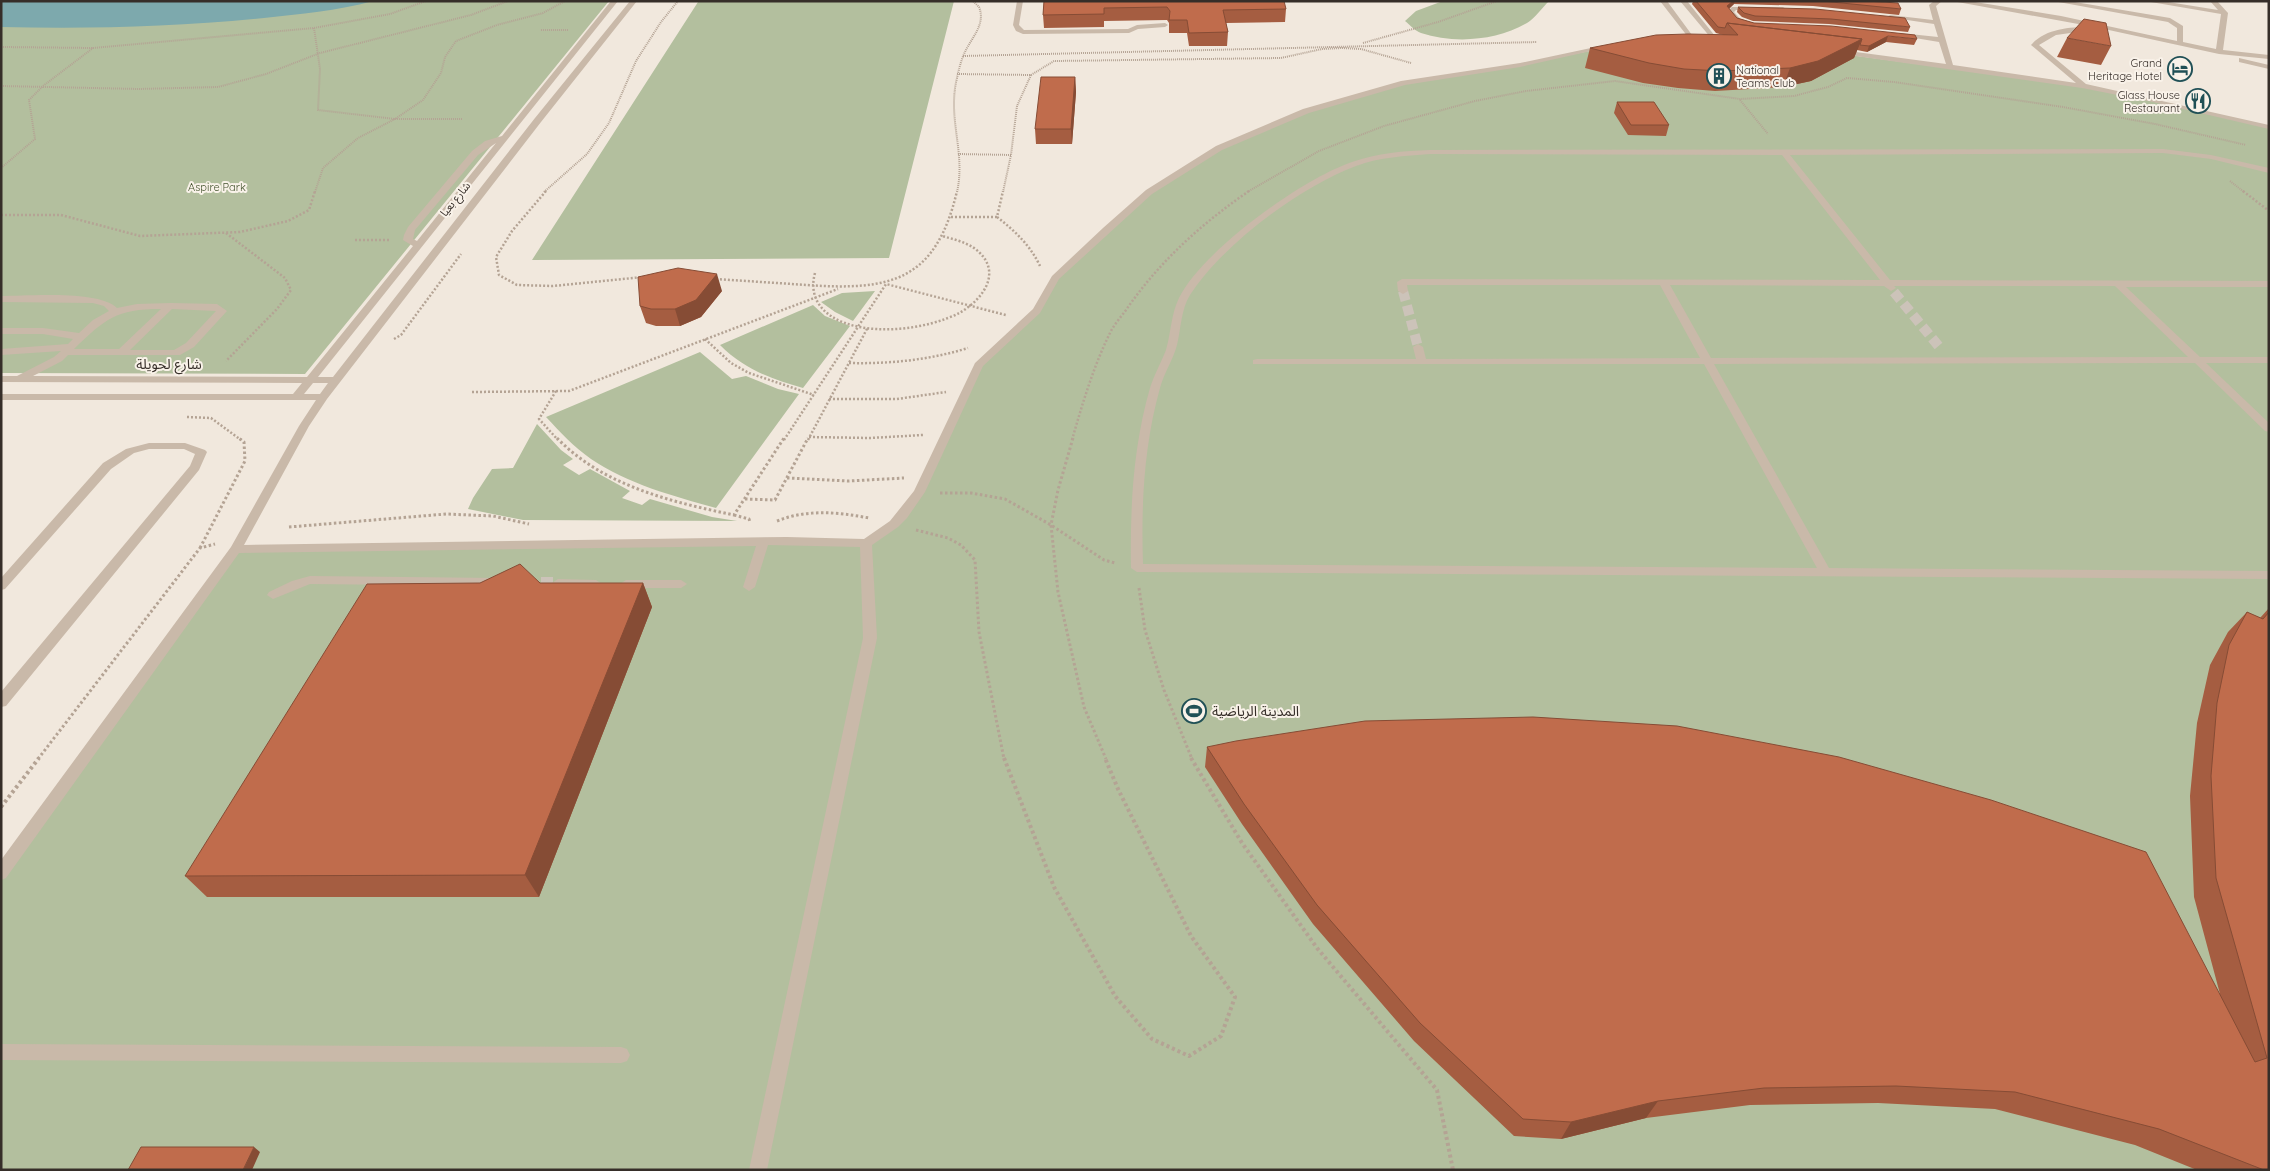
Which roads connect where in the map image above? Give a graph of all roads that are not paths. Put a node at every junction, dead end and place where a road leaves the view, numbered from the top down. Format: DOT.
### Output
graph roads {
  1 [pos="616,1"];
  2 [pos="634,1"];
  3 [pos="1020,1"];
  4 [pos="1664,1"];
  5 [pos="1683,1"];
  6 [pos="1939,1"];
  7 [pos="1955,1"];
  8 [pos="2023,1"];
  9 [pos="2056,1"];
  10 [pos="2108,1"];
  11 [pos="2148,1"];
  12 [pos="2213,1"];
  13 [pos="1794,9"];
  14 [pos="2108,9"];
  15 [pos="2014,10"];
  16 [pos="2225,13"];
  17 [pos="1879,16"];
  18 [pos="1937,22"];
  19 [pos="1745,24"];
  20 [pos="1166,25"];
  21 [pos="2105,27"];
  22 [pos="1896,34"];
  23 [pos="1942,40"];
  24 [pos="2180,42"];
  25 [pos="1611,46"];
  26 [pos="1835,52"];
  27 [pos="2219,52"];
  28 [pos="2231,54"];
  29 [pos="2269,57"];
  30 [pos="1950,66"];
  31 [pos="2269,67"];
  32 [pos="2083,86"];
  33 [pos="2269,127"];
  34 [pos="505,138"];
  35 [pos="1784,153"];
  36 [pos="2269,171"];
  37 [pos="419,245"];
  38 [pos="1664,284"];
  39 [pos="2118,284"];
  40 [pos="2269,284"];
  41 [pos="1891,288"];
  42 [pos="1403,291"];
  43 [pos="1,299"];
  44 [pos="168,307"];
  45 [pos="114,311"];
  46 [pos="1,330"];
  47 [pos="43,331"];
  48 [pos="82,336"];
  49 [pos="1418,347"];
  50 [pos="25,350"];
  51 [pos="1941,350"];
  52 [pos="1,352"];
  53 [pos="64,353"];
  54 [pos="121,353"];
  55 [pos="2198,360"];
  56 [pos="2269,360"];
  57 [pos="1950,361"];
  58 [pos="1257,362"];
  59 [pos="1422,362"];
  60 [pos="1707,362"];
  61 [pos="1,379"];
  62 [pos="19,379"];
  63 [pos="57,379"];
  64 [pos="311,379"];
  65 [pos="337,380"];
  66 [pos="1,397"];
  67 [pos="296,397"];
  68 [pos="323,397"];
  69 [pos="2269,429"];
  70 [pos="763,542"];
  71 [pos="866,543"];
  72 [pos="236,549"];
  73 [pos="1826,573"];
  74 [pos="2269,575"];
  75 [pos="507,582"];
  76 [pos="558,583"];
  77 [pos="681,584"];
  78 [pos="1,586"];
  79 [pos="749,587"];
  80 [pos="273,594"];
  81 [pos="1,702"];
  82 [pos="1,873"];
  83 [pos="1,1052"];
  84 [pos="621,1055"];
  85 [pos="758,1170"];
  1 -- 34 [label="street, شارع بعيا"];
  2 -- 65 [label="street, شارع بعيا"];
  3 -- 20 [label="street"];
  4 -- 5 [label="street"];
  6 -- 18 [label="street"];
  7 -- 15 [label="street"];
  8 -- 15 [label="street"];
  9 -- 14 [label="street"];
  10 -- 14 [label="street"];
  11 -- 16 [label="street"];
  12 -- 16 [label="street"];
  13 -- 19 [label="street"];
  14 -- 24 [label="street"];
  15 -- 21 [label="street"];
  16 -- 27 [label="street"];
  17 -- 18 [label="street"];
  18 -- 23 [label="street"];
  21 -- 24 [label="street"];
  21 -- 32 [label="street"];
  22 -- 23 [label="street"];
  23 -- 30 [label="street"];
  24 -- 27 [label="street"];
  25 -- 71 [label="street"];
  26 -- 30 [label="street"];
  27 -- 28 [label="street"];
  28 -- 29 [label="street"];
  28 -- 31 [label="street"];
  30 -- 32 [label="street"];
  32 -- 33 [label="street"];
  34 -- 37 [label="street, شارع بعيا"];
  34 -- 37 [label="street"];
  35 -- 36 [label="street"];
  35 -- 41 [label="street"];
  35 -- 73 [label="street"];
  37 -- 64 [label="street, شارع بعيا"];
  38 -- 41 [label="street"];
  38 -- 42 [label="street"];
  38 -- 60 [label="street"];
  39 -- 40 [label="street"];
  39 -- 41 [label="street"];
  39 -- 55 [label="street"];
  43 -- 45 [label="street"];
  44 -- 45 [label="street"];
  44 -- 54 [label="street"];
  44 -- 54 [label="street"];
  45 -- 48 [label="street"];
  46 -- 47 [label="street"];
  47 -- 48 [label="street"];
  47 -- 50 [label="street"];
  48 -- 53 [label="street"];
  49 -- 59 [label="street"];
  50 -- 52 [label="street"];
  50 -- 53 [label="street"];
  51 -- 57 [label="street"];
  53 -- 54 [label="street"];
  53 -- 62 [label="street"];
  53 -- 63 [label="street"];
  55 -- 56 [label="street"];
  55 -- 57 [label="street"];
  55 -- 69 [label="street"];
  57 -- 60 [label="street"];
  58 -- 59 [label="street"];
  59 -- 60 [label="street"];
  60 -- 73 [label="street"];
  61 -- 62 [label="street, شارع لحويلة"];
  62 -- 63 [label="street, شارع لحويلة"];
  63 -- 64 [label="street, شارع لحويلة"];
  64 -- 65 [label="street, شارع لحويلة"];
  64 -- 67 [label="street, شارع بعيا"];
  65 -- 68 [label="street, شارع بعيا"];
  66 -- 67 [label="street"];
  67 -- 68 [label="street"];
  68 -- 72 [label="street, شارع بعيا"];
  70 -- 71 [label="street"];
  70 -- 72 [label="street"];
  70 -- 79 [label="street"];
  71 -- 85 [label="street"];
  72 -- 82 [label="street, شارع بعيا"];
  73 -- 74 [label="street"];
  75 -- 80 [label="street"];
  76 -- 77 [label="street"];
  78 -- 81 [label="street"];
  83 -- 84 [label="street"];
}
